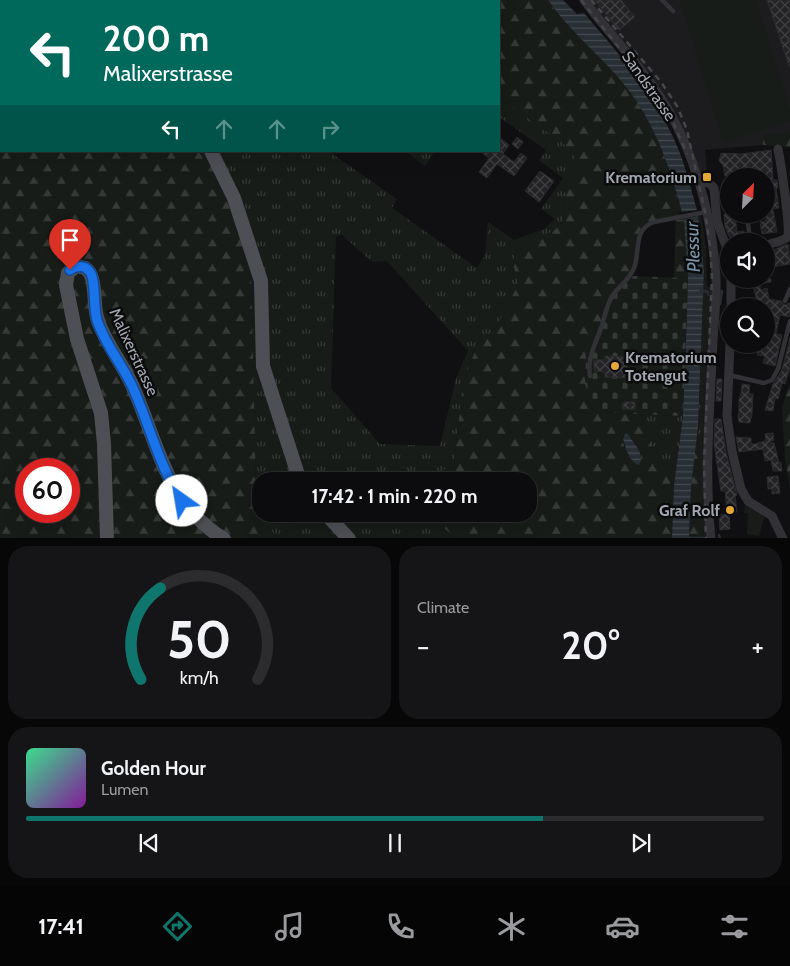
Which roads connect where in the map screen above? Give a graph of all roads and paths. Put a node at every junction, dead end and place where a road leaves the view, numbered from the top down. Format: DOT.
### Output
graph roads {
  1 [pos="584,0"];
  2 [pos="662,0"];
  3 [pos="674,11"];
  4 [pos="778,149"];
  5 [pos="211,152"];
  6 [pos="700,183"];
  7 [pos="704,212"];
  8 [pos="721,233"];
  9 [pos="789,237"];
  10 [pos="775,242"];
  11 [pos="790,289"];
  12 [pos="785,301"];
  13 [pos="790,321"];
  14 [pos="729,353"];
  15 [pos="728,375"];
  16 [pos="590,376"];
  17 [pos="297,472"];
  18 [pos="334,522"];
  19 [pos="107,538"];
  20 [pos="224,538"];
  21 [pos="350,538"];
  22 [pos="710,538"];
  23 [pos="783,538"];
  1 -- 6 [label="street, Sandstrasse"];
  2 -- 3 [label="lane"];
  4 -- 9 [label="street"];
  5 -- 17 [label="main road"];
  6 -- 7 [label="street, Sandstrasse"];
  6 -- 8 [label="street"];
  7 -- 16 [label="lane"];
  7 -- 22 [label="street, Sandstrasse"];
  9 -- 10 [label="street"];
  11 -- 12 [label="lane"];
  13 -- 15 [label="lane"];
  14 -- 15 [label="street"];
  15 -- 23 [label="street"];
  18 -- 21 [label="main road"];
  19 -- 20 [label="main road, Malixerstrasse"];
}
